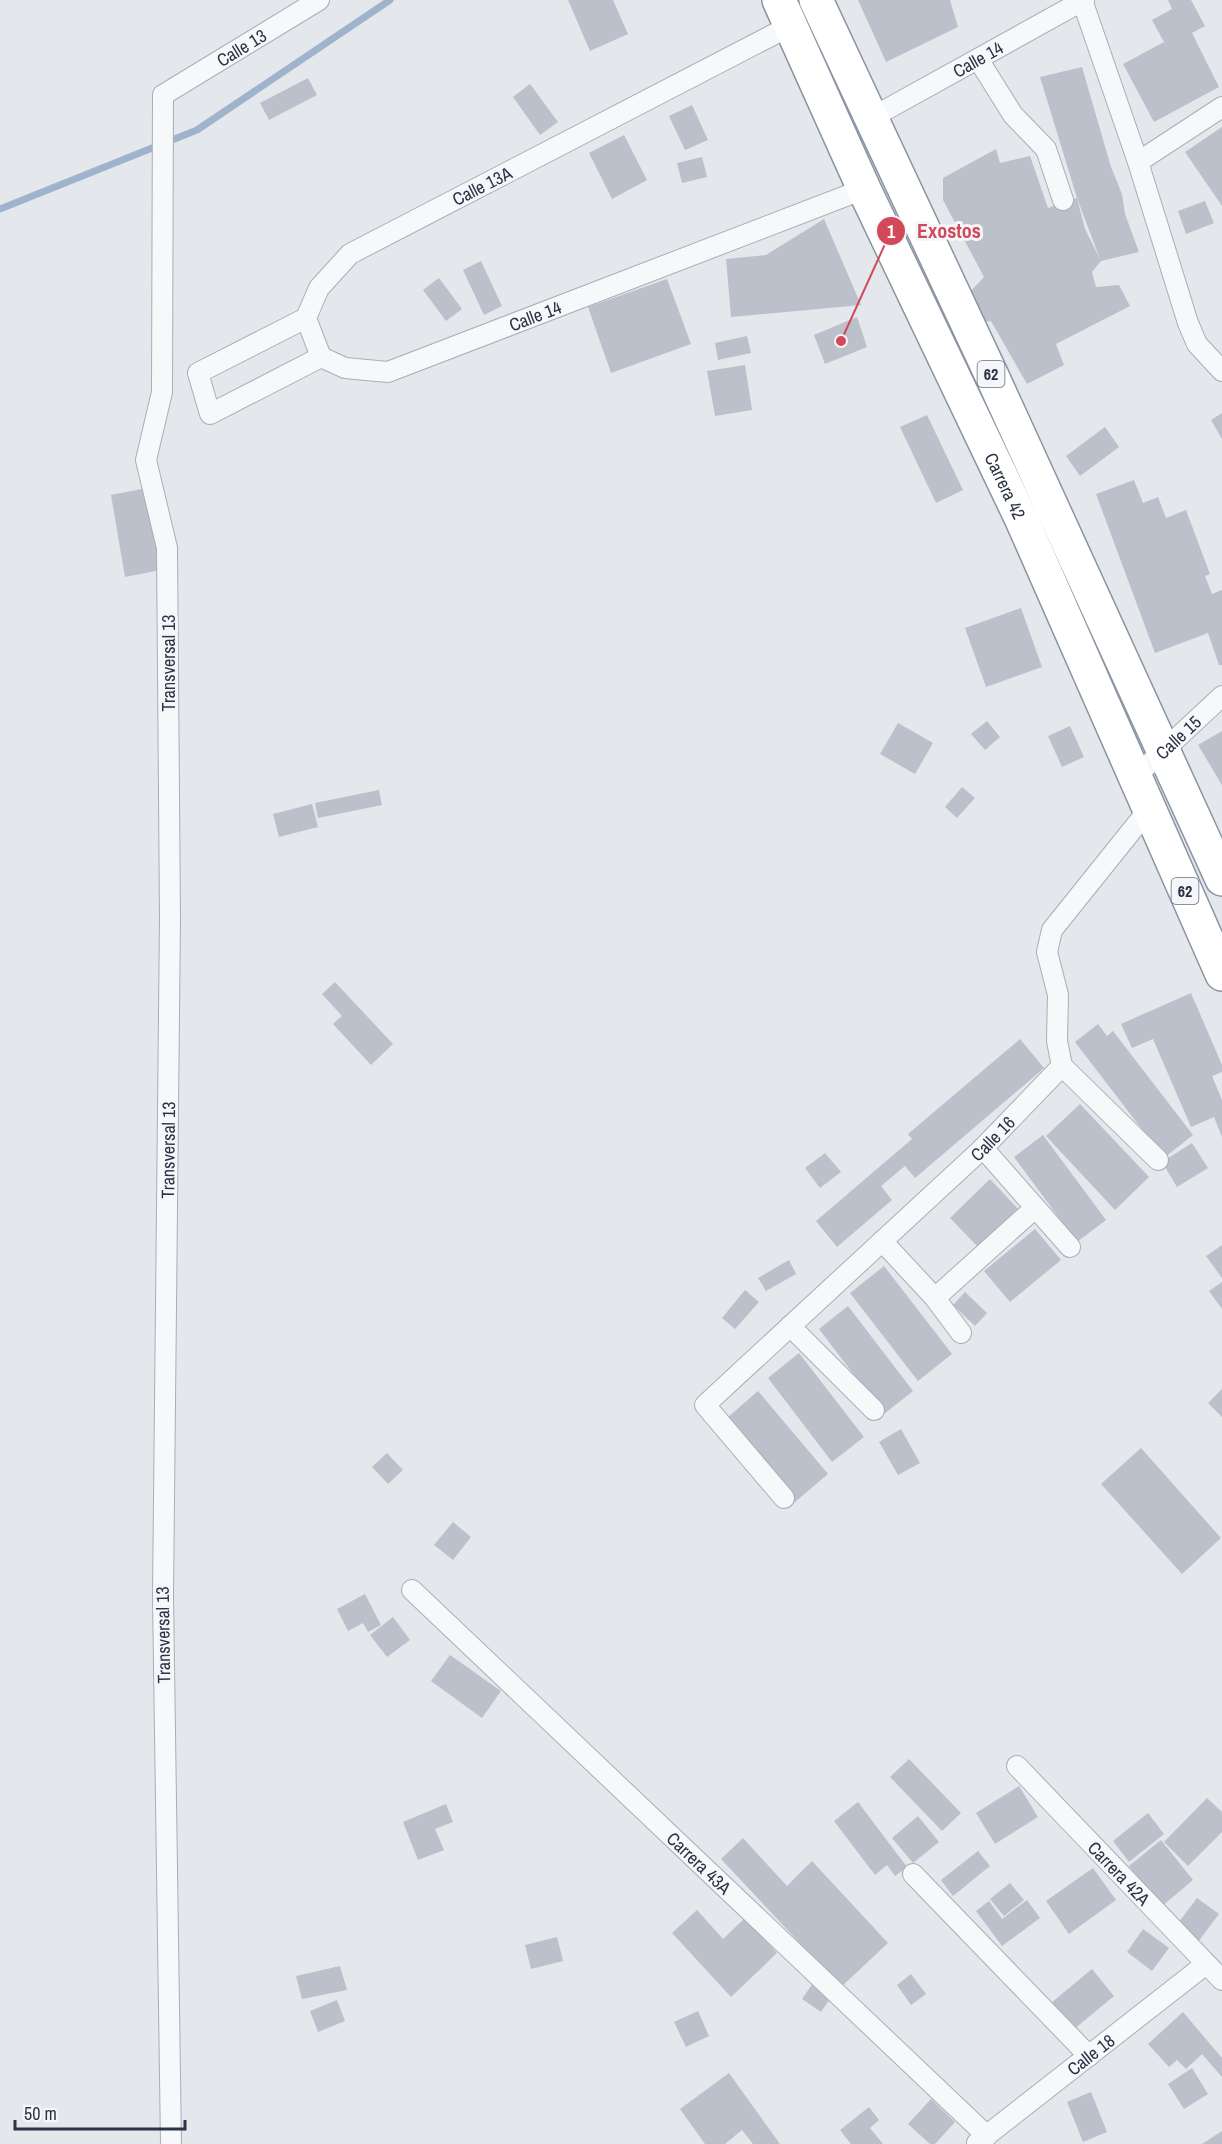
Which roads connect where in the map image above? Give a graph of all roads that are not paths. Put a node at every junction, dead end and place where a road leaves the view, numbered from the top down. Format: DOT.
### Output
graph roads {
  1 [pos="319,0"];
  2 [pos="816,0"];
  3 [pos="1083,0"];
  4 [pos="785,13"];
  5 [pos="978,59"];
  6 [pos="163,95"];
  7 [pos="1222,107"];
  8 [pos="871,118"];
  9 [pos="1138,162"];
  10 [pos="864,189"];
  11 [pos="1063,200"];
  12 [pos="306,318"];
  13 [pos="321,357"];
  14 [pos="1222,371"];
  15 [pos="1222,696"];
  16 [pos="1163,748"];
  17 [pos="1134,778"];
  18 [pos="1149,809"];
  19 [pos="1222,879"];
  20 [pos="1222,974"];
  21 [pos="1062,1066"];
  22 [pos="983,1148"];
  23 [pos="1158,1160"];
  24 [pos="1035,1208"];
  25 [pos="882,1241"];
  26 [pos="1070,1247"];
  27 [pos="935,1298"];
  28 [pos="790,1326"];
  29 [pos="962,1333"];
  30 [pos="874,1410"];
  31 [pos="784,1498"];
  32 [pos="412,1590"];
  33 [pos="1017,1766"];
  34 [pos="913,1874"];
  35 [pos="1206,1964"];
  36 [pos="1222,1980"];
  37 [pos="1089,2056"];
  38 [pos="981,2140"];
  39 [pos="171,2144"];
  1 -- 6 [label="street, Calle 13"];
  2 -- 8 [label="highway, Carrera 42 / 62"];
  3 -- 5 [label="street, Calle 14"];
  3 -- 9 [label="street"];
  4 -- 10 [label="highway, Carrera 42 / 62"];
  4 -- 12 [label="street, Calle 13A"];
  5 -- 8 [label="street, Calle 14"];
  5 -- 11 [label="street"];
  6 -- 39 [label="street, Transversal 13"];
  7 -- 9 [label="street"];
  8 -- 16 [label="highway, Carrera 42 / 62"];
  9 -- 14 [label="street"];
  10 -- 13 [label="street, Calle 14"];
  10 -- 17 [label="highway, Carrera 42 / 62"];
  12 -- 13 [label="street"];
  12 -- 13 [label="street"];
  15 -- 16 [label="street, Calle 15"];
  16 -- 17 [label="street, Calle 15"];
  16 -- 19 [label="highway, Carrera 42 / 62"];
  17 -- 18 [label="highway, Carrera 42 / 62"];
  18 -- 20 [label="highway, Carrera 42 / 62"];
  18 -- 21 [label="street"];
  21 -- 22 [label="street, Calle 16"];
  21 -- 23 [label="street"];
  22 -- 24 [label="street"];
  22 -- 25 [label="street, Calle 16"];
  24 -- 26 [label="street"];
  24 -- 27 [label="street"];
  25 -- 27 [label="street"];
  25 -- 28 [label="street, Calle 16"];
  27 -- 29 [label="street"];
  28 -- 30 [label="street"];
  28 -- 31 [label="street, Calle 16"];
  32 -- 38 [label="street, Carrera 43A"];
  33 -- 35 [label="street, Carrera 42A"];
  34 -- 37 [label="street"];
  35 -- 36 [label="street, Carrera 42A"];
  35 -- 37 [label="street, Calle 18"];
  37 -- 38 [label="street, Calle 18"];
}
